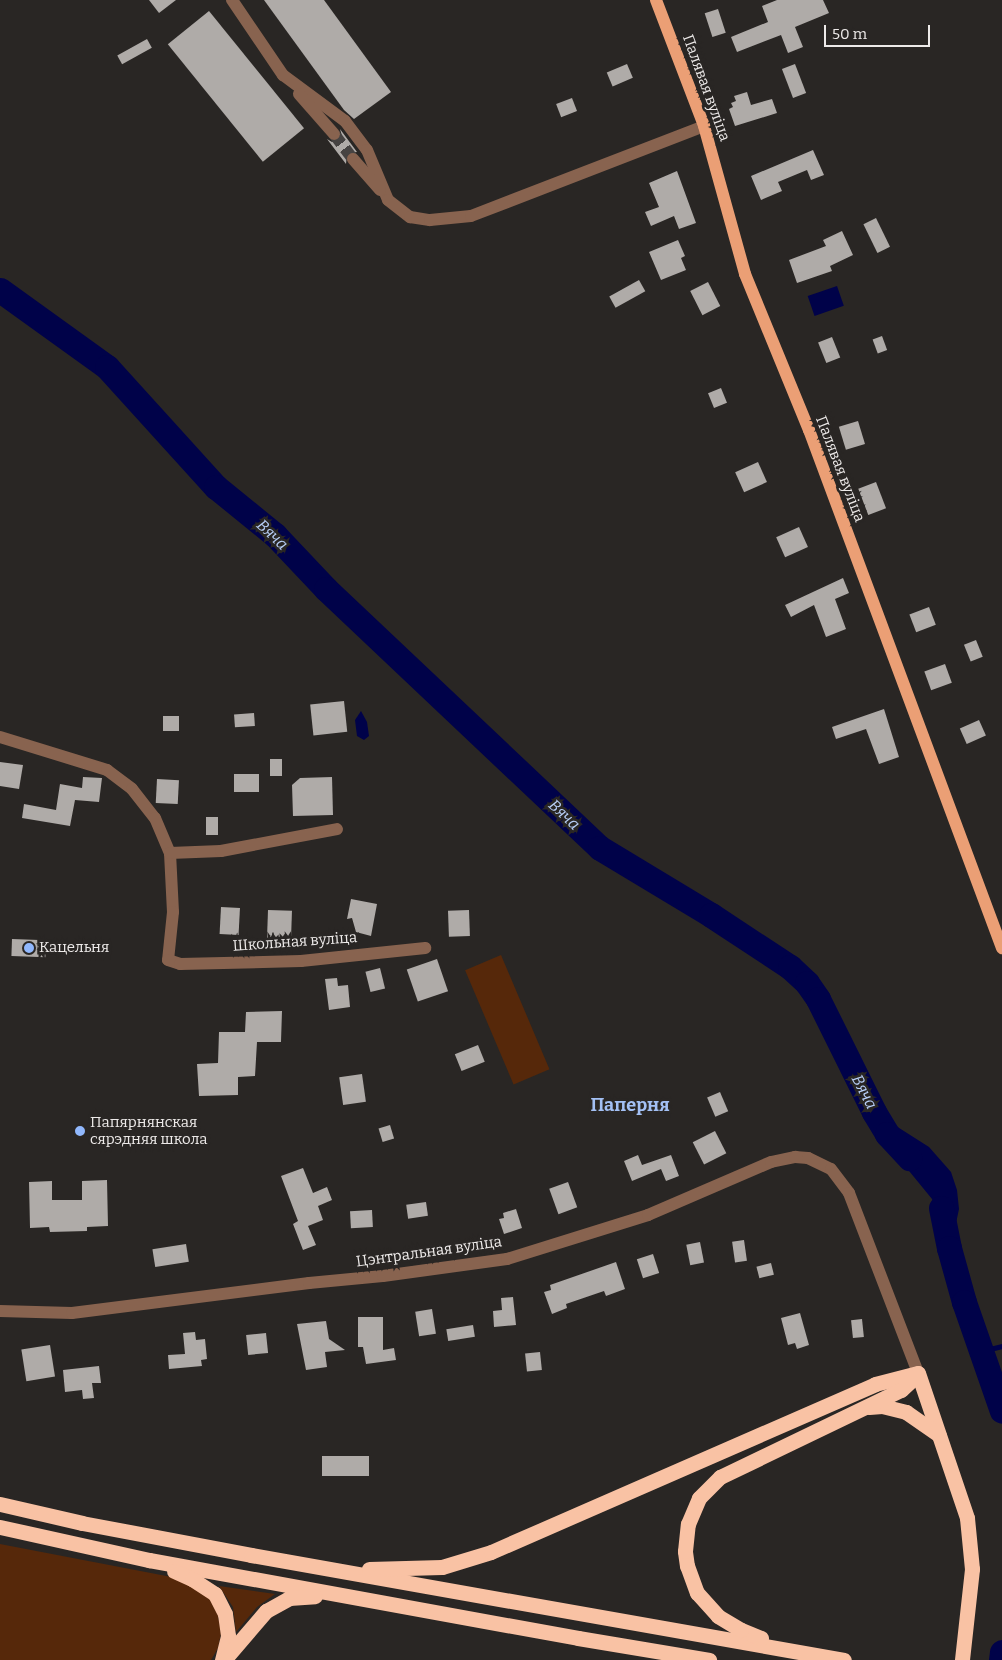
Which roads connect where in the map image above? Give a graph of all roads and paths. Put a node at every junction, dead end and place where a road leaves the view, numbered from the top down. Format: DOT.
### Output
graph roads {
  1 [pos="232,0"];
  2 [pos="656,0"];
  3 [pos="283,74"];
  4 [pos="704,126"];
  5 [pos="334,134"];
  6 [pos="353,158"];
  7 [pos="388,200"];
  8 [pos="0,737"];
  9 [pos="337,829"];
  10 [pos="170,853"];
  11 [pos="424,948"];
  12 [pos="1002,948"];
  13 [pos="0,1311"];
  14 [pos="918,1374"];
  15 [pos="863,1408"];
  16 [pos="940,1435"];
  17 [pos="0,1504"];
  18 [pos="0,1527"];
  19 [pos="150,1560"];
  20 [pos="338,1571"];
  21 [pos="349,1597"];
  22 [pos="791,1649"];
  23 [pos="223,1660"];
  24 [pos="709,1660"];
  25 [pos="844,1660"];
  26 [pos="962,1660"];
  1 -- 3 [label="street"];
  2 -- 4 [label="main road, Палявая вуліца"];
  3 -- 5 [label="street"];
  3 -- 7 [label="street"];
  4 -- 7 [label="street"];
  4 -- 12 [label="main road, Палявая вуліца"];
  6 -- 7 [label="street"];
  8 -- 10 [label="street"];
  9 -- 10 [label="street"];
  10 -- 11 [label="street, Школьная вуліца"];
  13 -- 14 [label="street, Цэнтральная вуліца"];
  14 -- 15 [label="highway"];
  14 -- 16 [label="highway"];
  14 -- 20 [label="highway"];
  15 -- 16 [label="highway"];
  15 -- 22 [label="highway"];
  16 -- 26 [label="highway"];
  17 -- 20 [label="highway"];
  18 -- 19 [label="highway"];
  19 -- 21 [label="highway"];
  19 -- 23 [label="highway"];
  20 -- 22 [label="highway"];
  21 -- 23 [label="highway"];
  21 -- 24 [label="highway"];
  22 -- 25 [label="highway"];
}
